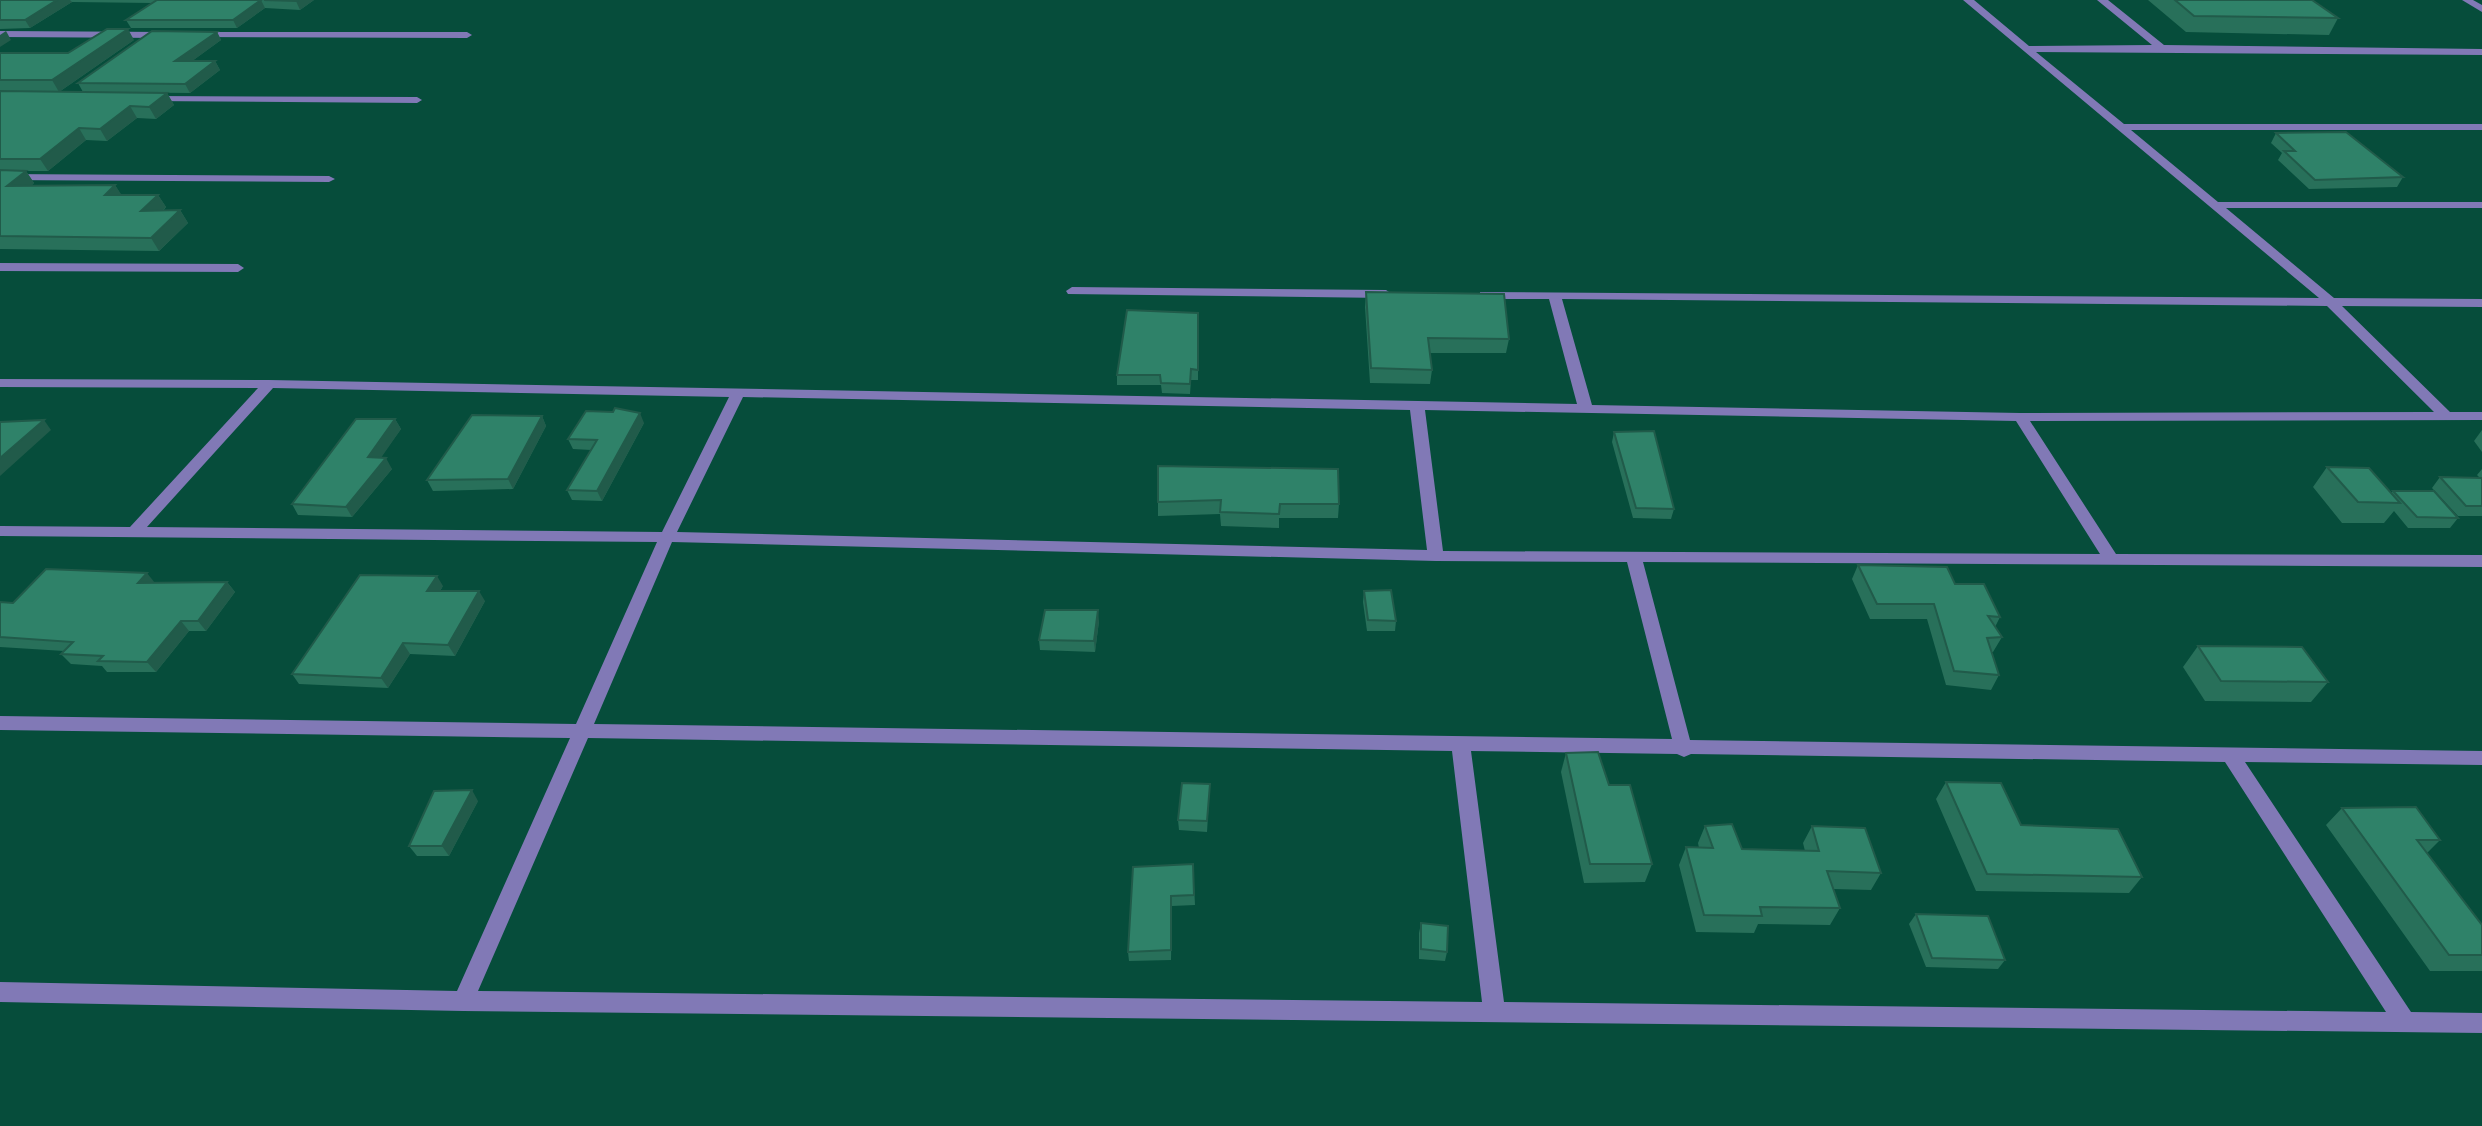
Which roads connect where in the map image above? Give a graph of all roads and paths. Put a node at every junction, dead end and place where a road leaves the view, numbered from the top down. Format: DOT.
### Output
graph roads {
  1 [pos="1968,0"];
  2 [pos="2102,0"];
  3 [pos="2467,0"];
  4 [pos="2482,9"];
  5 [pos="0,34"];
  6 [pos="153,35"];
  7 [pos="467,35"];
  8 [pos="140,44"];
  9 [pos="2162,48"];
  10 [pos="2028,49"];
  11 [pos="2482,52"];
  12 [pos="140,99"];
  13 [pos="417,100"];
  14 [pos="2125,127"];
  15 [pos="2482,127"];
  16 [pos="0,177"];
  17 [pos="329,179"];
  18 [pos="2220,205"];
  19 [pos="2482,205"];
  20 [pos="0,267"];
  21 [pos="238,268"];
  22 [pos="1072,291"];
  23 [pos="1398,294"];
  24 [pos="1476,295"];
  25 [pos="1554,295"];
  26 [pos="2329,300"];
  27 [pos="2482,303"];
  28 [pos="0,383"];
  29 [pos="269,384"];
  30 [pos="737,395"];
  31 [pos="1417,406"];
  32 [pos="1586,410"];
  33 [pos="2446,416"];
  34 [pos="2482,416"];
  35 [pos="2020,417"];
  36 [pos="2,533"];
  37 [pos="133,533"];
  38 [pos="667,537"];
  39 [pos="1436,556"];
  40 [pos="1634,558"];
  41 [pos="2113,561"];
  42 [pos="2482,561"];
  43 [pos="0,723"];
  44 [pos="584,731"];
  45 [pos="1461,746"];
  46 [pos="1684,750"];
  47 [pos="2232,757"];
  48 [pos="2482,758"];
  49 [pos="0,992"];
  50 [pos="463,1001"];
  51 [pos="1494,1011"];
  52 [pos="2405,1022"];
  53 [pos="2482,1023"];
  1 -- 10 [label="street"];
  2 -- 9 [label="street"];
  3 -- 4 [label="street"];
  5 -- 6 [label="street"];
  6 -- 7 [label="street"];
  6 -- 8 [label="street"];
  9 -- 10 [label="street"];
  9 -- 11 [label="street"];
  10 -- 14 [label="street"];
  12 -- 13 [label="street"];
  14 -- 15 [label="street"];
  14 -- 18 [label="street"];
  16 -- 17 [label="street"];
  18 -- 19 [label="street"];
  18 -- 26 [label="street"];
  20 -- 21 [label="street"];
  22 -- 23 [label="street"];
  24 -- 25 [label="street"];
  25 -- 26 [label="street"];
  25 -- 32 [label="street"];
  26 -- 27 [label="street"];
  26 -- 33 [label="street"];
  28 -- 29 [label="street"];
  29 -- 30 [label="street"];
  29 -- 37 [label="street"];
  30 -- 31 [label="street"];
  30 -- 38 [label="street"];
  31 -- 32 [label="street"];
  31 -- 39 [label="street"];
  32 -- 35 [label="street"];
  33 -- 34 [label="street"];
  33 -- 35 [label="street"];
  35 -- 41 [label="street"];
  36 -- 37 [label="street"];
  37 -- 38 [label="street"];
  38 -- 39 [label="street"];
  38 -- 44 [label="street"];
  39 -- 40 [label="street"];
  40 -- 41 [label="street"];
  40 -- 46 [label="street"];
  41 -- 42 [label="street"];
  43 -- 44 [label="street"];
  44 -- 45 [label="street"];
  44 -- 50 [label="street"];
  45 -- 46 [label="street"];
  45 -- 51 [label="street"];
  46 -- 47 [label="street"];
  47 -- 48 [label="street"];
  47 -- 52 [label="street"];
  49 -- 50 [label="street"];
  50 -- 51 [label="street"];
  51 -- 52 [label="street"];
  52 -- 53 [label="street"];
}
